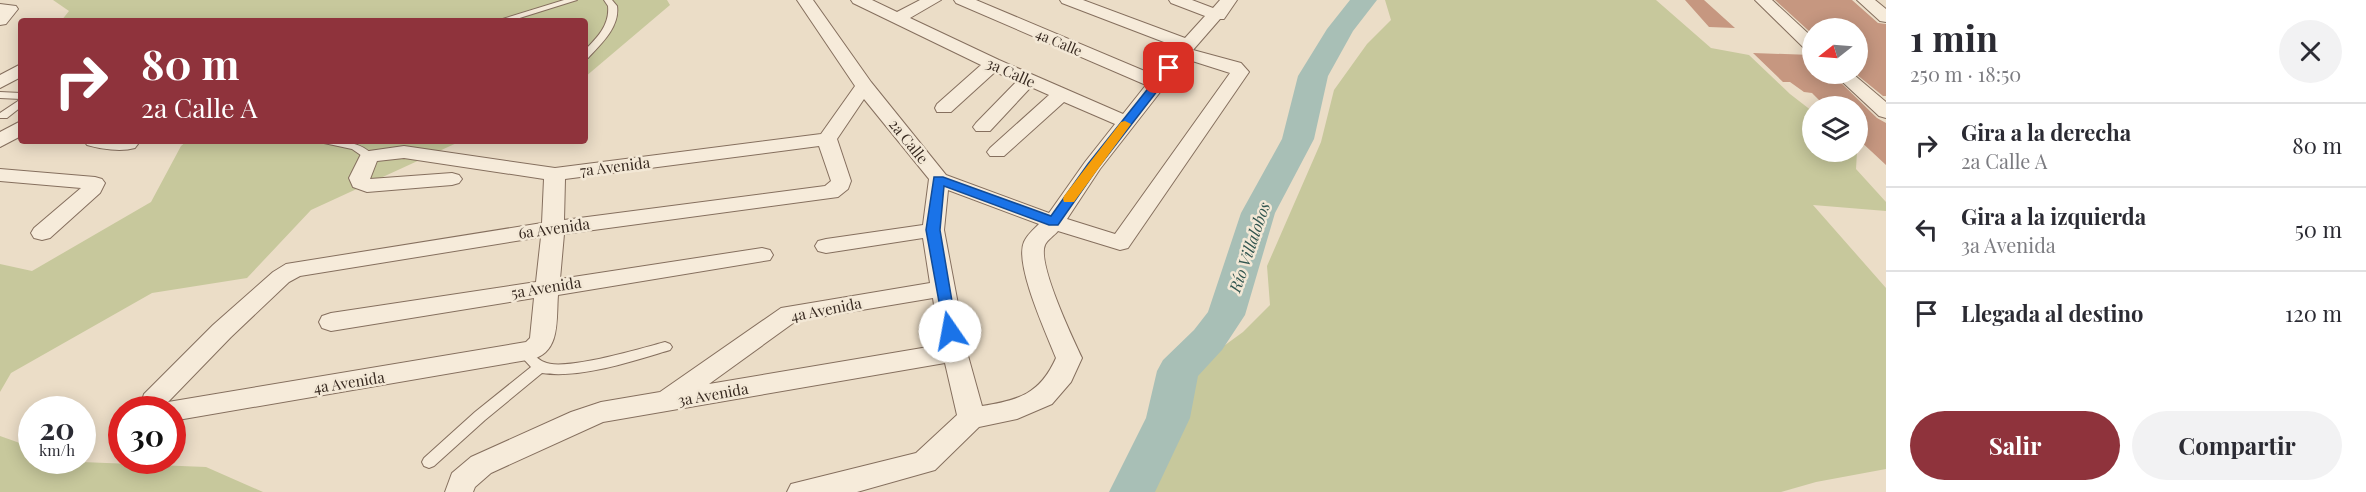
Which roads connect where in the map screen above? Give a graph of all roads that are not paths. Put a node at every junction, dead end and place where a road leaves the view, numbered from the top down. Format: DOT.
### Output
graph roads {
  1 [pos="573,0"];
  2 [pos="608,0"];
  3 [pos="859,0"];
  4 [pos="933,0"];
  5 [pos="962,0"];
  6 [pos="1068,0"];
  7 [pos="1177,0"];
  8 [pos="1763,0"];
  9 [pos="1864,0"];
  10 [pos="813,2"];
  11 [pos="1223,8"];
  12 [pos="0,9"];
  13 [pos="1886,17"];
  14 [pos="510,18"];
  15 [pos="897,18"];
  16 [pos="0,20"];
  17 [pos="1802,37"];
  18 [pos="1185,49"];
  19 [pos="588,53"];
  20 [pos="993,64"];
  21 [pos="18,71"];
  22 [pos="1029,79"];
  23 [pos="0,83"];
  24 [pos="1157,83"];
  25 [pos="1854,84"];
  26 [pos="864,86"];
  27 [pos="1062,94"];
  28 [pos="0,95"];
  29 [pos="18,96"];
  30 [pos="944,108"];
  31 [pos="18,109"];
  32 [pos="1886,112"];
  33 [pos="1126,122"];
  34 [pos="11,126"];
  35 [pos="983,127"];
  36 [pos="827,140"];
  37 [pos="342,144"];
  38 [pos="997,152"];
  39 [pos="369,156"];
  40 [pos="555,174"];
  41 [pos="0,175"];
  42 [pos="452,179"];
  43 [pos="939,179"];
  44 [pos="1054,222"];
  45 [pos="553,228"];
  46 [pos="933,230"];
  47 [pos="42,233"];
  48 [pos="826,246"];
  49 [pos="762,255"];
  50 [pos="547,287"];
  51 [pos="941,289"];
  52 [pos="331,322"];
  53 [pos="665,347"];
  54 [pos="954,352"];
  55 [pos="533,360"];
  56 [pos="158,396"];
  57 [pos="664,403"];
  58 [pos="186,409"];
  59 [pos="971,418"];
  60 [pos="429,462"];
  61 [pos="856,487"];
  62 [pos="459,492"];
  63 [pos="801,492"];
  1 -- 14 [label="lane"];
  2 -- 19 [label="lane"];
  3 -- 15 [label="street, 3a Calle"];
  4 -- 15 [label="street"];
  5 -- 24 [label="street, 4a Calle"];
  6 -- 18 [label="street"];
  7 -- 11 [label="street"];
  8 -- 17 [label="street"];
  9 -- 13 [label="street"];
  10 -- 26 [label="street, 2a Calle"];
  11 -- 18 [label="street"];
  12 -- 16 [label="street"];
  15 -- 20 [label="street, 3a Calle"];
  18 -- 24 [label="street"];
  18 -- 44 [label="street"];
  20 -- 22 [label="street, 3a Calle"];
  20 -- 30 [label="street"];
  21 -- 23 [label="street"];
  22 -- 27 [label="street, 3a Calle"];
  22 -- 35 [label="street"];
  24 -- 33 [label="street"];
  25 -- 32 [label="street"];
  26 -- 36 [label="street"];
  26 -- 43 [label="street, 2a Calle"];
  27 -- 33 [label="street, 3a Calle"];
  27 -- 38 [label="street"];
  28 -- 29 [label="lane"];
  31 -- 34 [label="lane"];
  33 -- 44 [label="street"];
  36 -- 40 [label="street, 7a Avenida"];
  36 -- 45 [label="street, 6a Avenida"];
  37 -- 39 [label="lane"];
  39 -- 40 [label="street, 7a Avenida"];
  39 -- 42 [label="street"];
  40 -- 45 [label="street"];
  41 -- 47 [label="street"];
  43 -- 44 [label="street"];
  43 -- 46 [label="street"];
  44 -- 59 [label="street"];
  45 -- 50 [label="street"];
  45 -- 56 [label="street, 6a Avenida"];
  46 -- 48 [label="street"];
  46 -- 51 [label="street"];
  49 -- 50 [label="street, 5a Avenida"];
  50 -- 52 [label="street, 5a Avenida"];
  50 -- 55 [label="street"];
  51 -- 54 [label="street"];
  51 -- 57 [label="street, 4a Avenida"];
  53 -- 55 [label="lane"];
  54 -- 57 [label="street, 3a Avenida"];
  54 -- 59 [label="street"];
  55 -- 58 [label="street, 4a Avenida"];
  55 -- 60 [label="lane"];
  57 -- 62 [label="street, 3a Avenida"];
  59 -- 61 [label="street"];
  61 -- 63 [label="street"];
}
